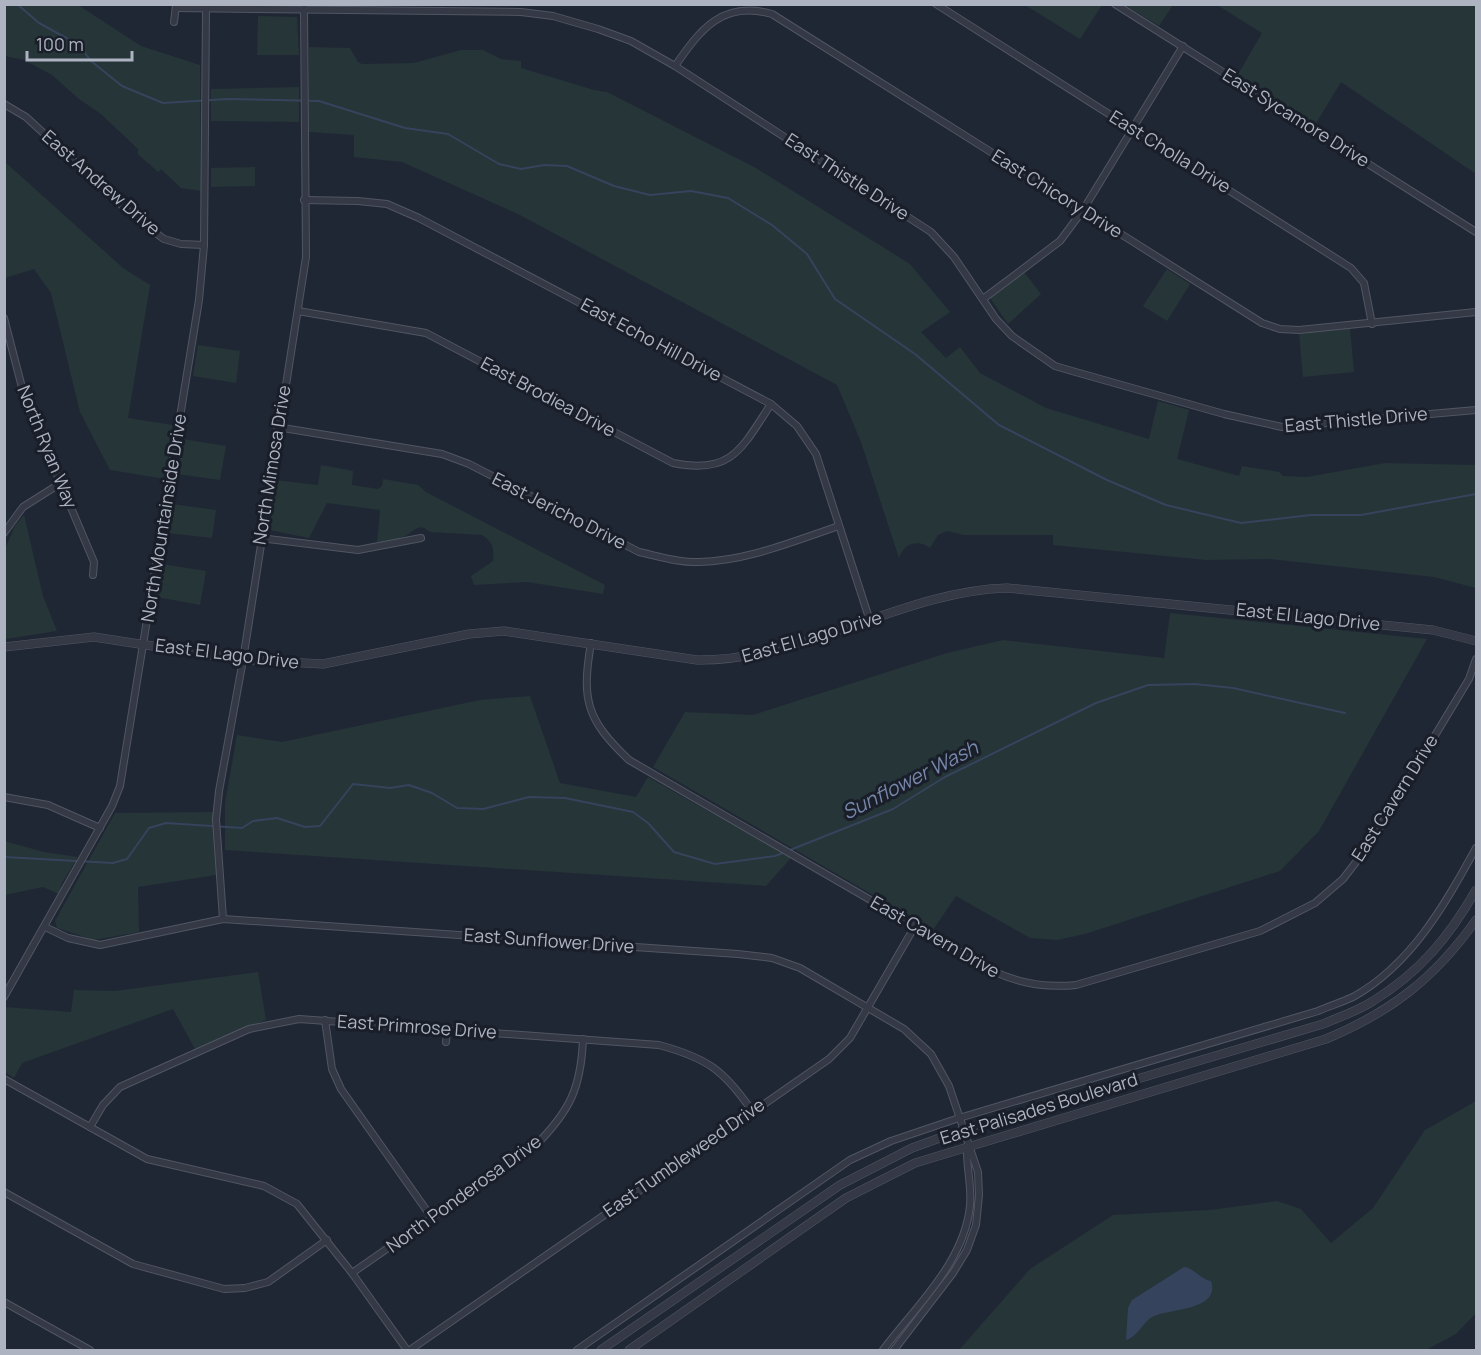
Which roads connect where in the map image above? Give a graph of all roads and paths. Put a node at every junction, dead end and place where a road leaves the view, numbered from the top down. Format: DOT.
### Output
graph roads {
  1 [pos="936,4"];
  2 [pos="1115,4"];
  3 [pos="176,6"];
  4 [pos="370,7"];
  5 [pos="206,9"];
  6 [pos="304,9"];
  7 [pos="174,22"];
  8 [pos="1183,46"];
  9 [pos="675,66"];
  10 [pos="4,104"];
  11 [pos="1133,129"];
  12 [pos="304,200"];
  13 [pos="1083,210"];
  14 [pos="1476,232"];
  15 [pos="204,245"];
  16 [pos="983,299"];
  17 [pos="298,311"];
  18 [pos="1476,312"];
  19 [pos="4,318"];
  20 [pos="1372,324"];
  21 [pos="771,404"];
  22 [pos="1476,410"];
  23 [pos="277,428"];
  24 [pos="61,483"];
  25 [pos="839,526"];
  26 [pos="4,533"];
  27 [pos="260,538"];
  28 [pos="421,538"];
  29 [pos="93,575"];
  30 [pos="870,621"];
  31 [pos="1476,641"];
  32 [pos="144,643"];
  33 [pos="591,643"];
  34 [pos="4,647"];
  35 [pos="1476,659"];
  36 [pos="243,660"];
  37 [pos="4,797"];
  38 [pos="100,828"];
  39 [pos="1476,848"];
  40 [pos="1476,890"];
  41 [pos="223,919"];
  42 [pos="1476,920"];
  43 [pos="915,926"];
  44 [pos="45,927"];
  45 [pos="4,996"];
  46 [pos="868,1008"];
  47 [pos="325,1020"];
  48 [pos="447,1030"];
  49 [pos="583,1039"];
  50 [pos="446,1042"];
  51 [pos="4,1079"];
  52 [pos="752,1111"];
  53 [pos="959,1118"];
  54 [pos="90,1127"];
  55 [pos="963,1131"];
  56 [pos="967,1146"];
  57 [pos="4,1192"];
  58 [pos="432,1218"];
  59 [pos="327,1240"];
  60 [pos="953,1257"];
  61 [pos="960,1261"];
  62 [pos="352,1273"];
  63 [pos="4,1302"];
  64 [pos="900,1329"];
  65 [pos="907,1334"];
  66 [pos="90,1350"];
  67 [pos="409,1350"];
  68 [pos="577,1350"];
  69 [pos="601,1350"];
  70 [pos="629,1350"];
  71 [pos="883,1350"];
  72 [pos="894,1350"];
  1 -- 11 [label="street, East Cholla Drive"];
  2 -- 8 [label="street, East Sycamore Drive"];
  3 -- 5 [label="street, East Thistle Drive"];
  3 -- 7 [label="street, East Thistle Drive"];
  4 -- 6 [label="street, East Thistle Drive"];
  4 -- 9 [label="street, East Thistle Drive"];
  5 -- 6 [label="street, East Thistle Drive"];
  5 -- 15 [label="street, North Mountainside Drive"];
  6 -- 12 [label="street, North Mimosa Drive"];
  8 -- 11 [label="street"];
  8 -- 14 [label="street, East Sycamore Drive"];
  9 -- 13 [label="street, East Chicory Drive"];
  9 -- 16 [label="street, East Thistle Drive"];
  10 -- 15 [label="street, East Andrew Drive"];
  11 -- 13 [label="street"];
  11 -- 20 [label="street, East Cholla Drive"];
  12 -- 17 [label="street, North Mimosa Drive"];
  12 -- 21 [label="street, East Echo Hill Drive"];
  13 -- 16 [label="street"];
  13 -- 20 [label="street, East Chicory Drive"];
  15 -- 32 [label="street, North Mountainside Drive"];
  16 -- 22 [label="street, East Thistle Drive"];
  17 -- 21 [label="street, East Brodiea Drive"];
  17 -- 23 [label="street, North Mimosa Drive"];
  18 -- 20 [label="street, East Chicory Drive"];
  19 -- 24 [label="street, North Ryan Way"];
  21 -- 25 [label="street, East Echo Hill Drive"];
  23 -- 25 [label="street, East Jericho Drive"];
  23 -- 27 [label="street, North Mimosa Drive"];
  24 -- 26 [label="street"];
  24 -- 29 [label="street, North Ryan Way"];
  25 -- 30 [label="street, East Echo Hill Drive"];
  27 -- 28 [label="street"];
  27 -- 36 [label="street, North Mimosa Drive"];
  30 -- 31 [label="street, East El Lago Drive"];
  30 -- 33 [label="street, East El Lago Drive"];
  32 -- 34 [label="street, East El Lago Drive"];
  32 -- 36 [label="street, East El Lago Drive"];
  32 -- 38 [label="street, North Mountainside Drive"];
  33 -- 36 [label="street, East El Lago Drive"];
  33 -- 43 [label="street, East Cavern Drive"];
  35 -- 43 [label="street, East Cavern Drive"];
  36 -- 41 [label="street, North Mimosa Drive"];
  37 -- 38 [label="street"];
  38 -- 44 [label="street, North Mountainside Drive"];
  39 -- 53 [label="street"];
  40 -- 55 [label="street, East Palisades Boulevard"];
  41 -- 44 [label="street, East Sunflower Drive"];
  41 -- 46 [label="street, East Sunflower Drive"];
  42 -- 56 [label="street, East Palisades Boulevard"];
  43 -- 46 [label="street, East Tumbleweed Drive"];
  44 -- 45 [label="street, North Mountainside Drive"];
  46 -- 52 [label="street, East Tumbleweed Drive"];
  46 -- 53 [label="street, East Sunflower Drive"];
  47 -- 48 [label="street, East Primrose Drive"];
  47 -- 54 [label="street, East Primrose Drive"];
  47 -- 58 [label="street"];
  48 -- 49 [label="street, East Primrose Drive"];
  48 -- 50 [label="street"];
  49 -- 52 [label="street, East Primrose Drive"];
  49 -- 58 [label="street, North Ponderosa Drive"];
  51 -- 54 [label="street"];
  52 -- 67 [label="street, East Tumbleweed Drive"];
  53 -- 55 [label="street, East Sunflower Drive"];
  53 -- 68 [label="street"];
  54 -- 59 [label="street"];
  55 -- 56 [label="street, East Sunflower Drive"];
  55 -- 69 [label="street, East Palisades Boulevard"];
  56 -- 60 [label="street"];
  56 -- 61 [label="street"];
  56 -- 70 [label="street, East Palisades Boulevard"];
  57 -- 59 [label="street"];
  58 -- 62 [label="street, North Ponderosa Drive"];
  59 -- 62 [label="street"];
  60 -- 61 [label="street"];
  60 -- 64 [label="street"];
  61 -- 65 [label="street"];
  62 -- 67 [label="street"];
  63 -- 66 [label="street"];
  64 -- 65 [label="street"];
  64 -- 71 [label="street"];
  65 -- 72 [label="street"];
}
